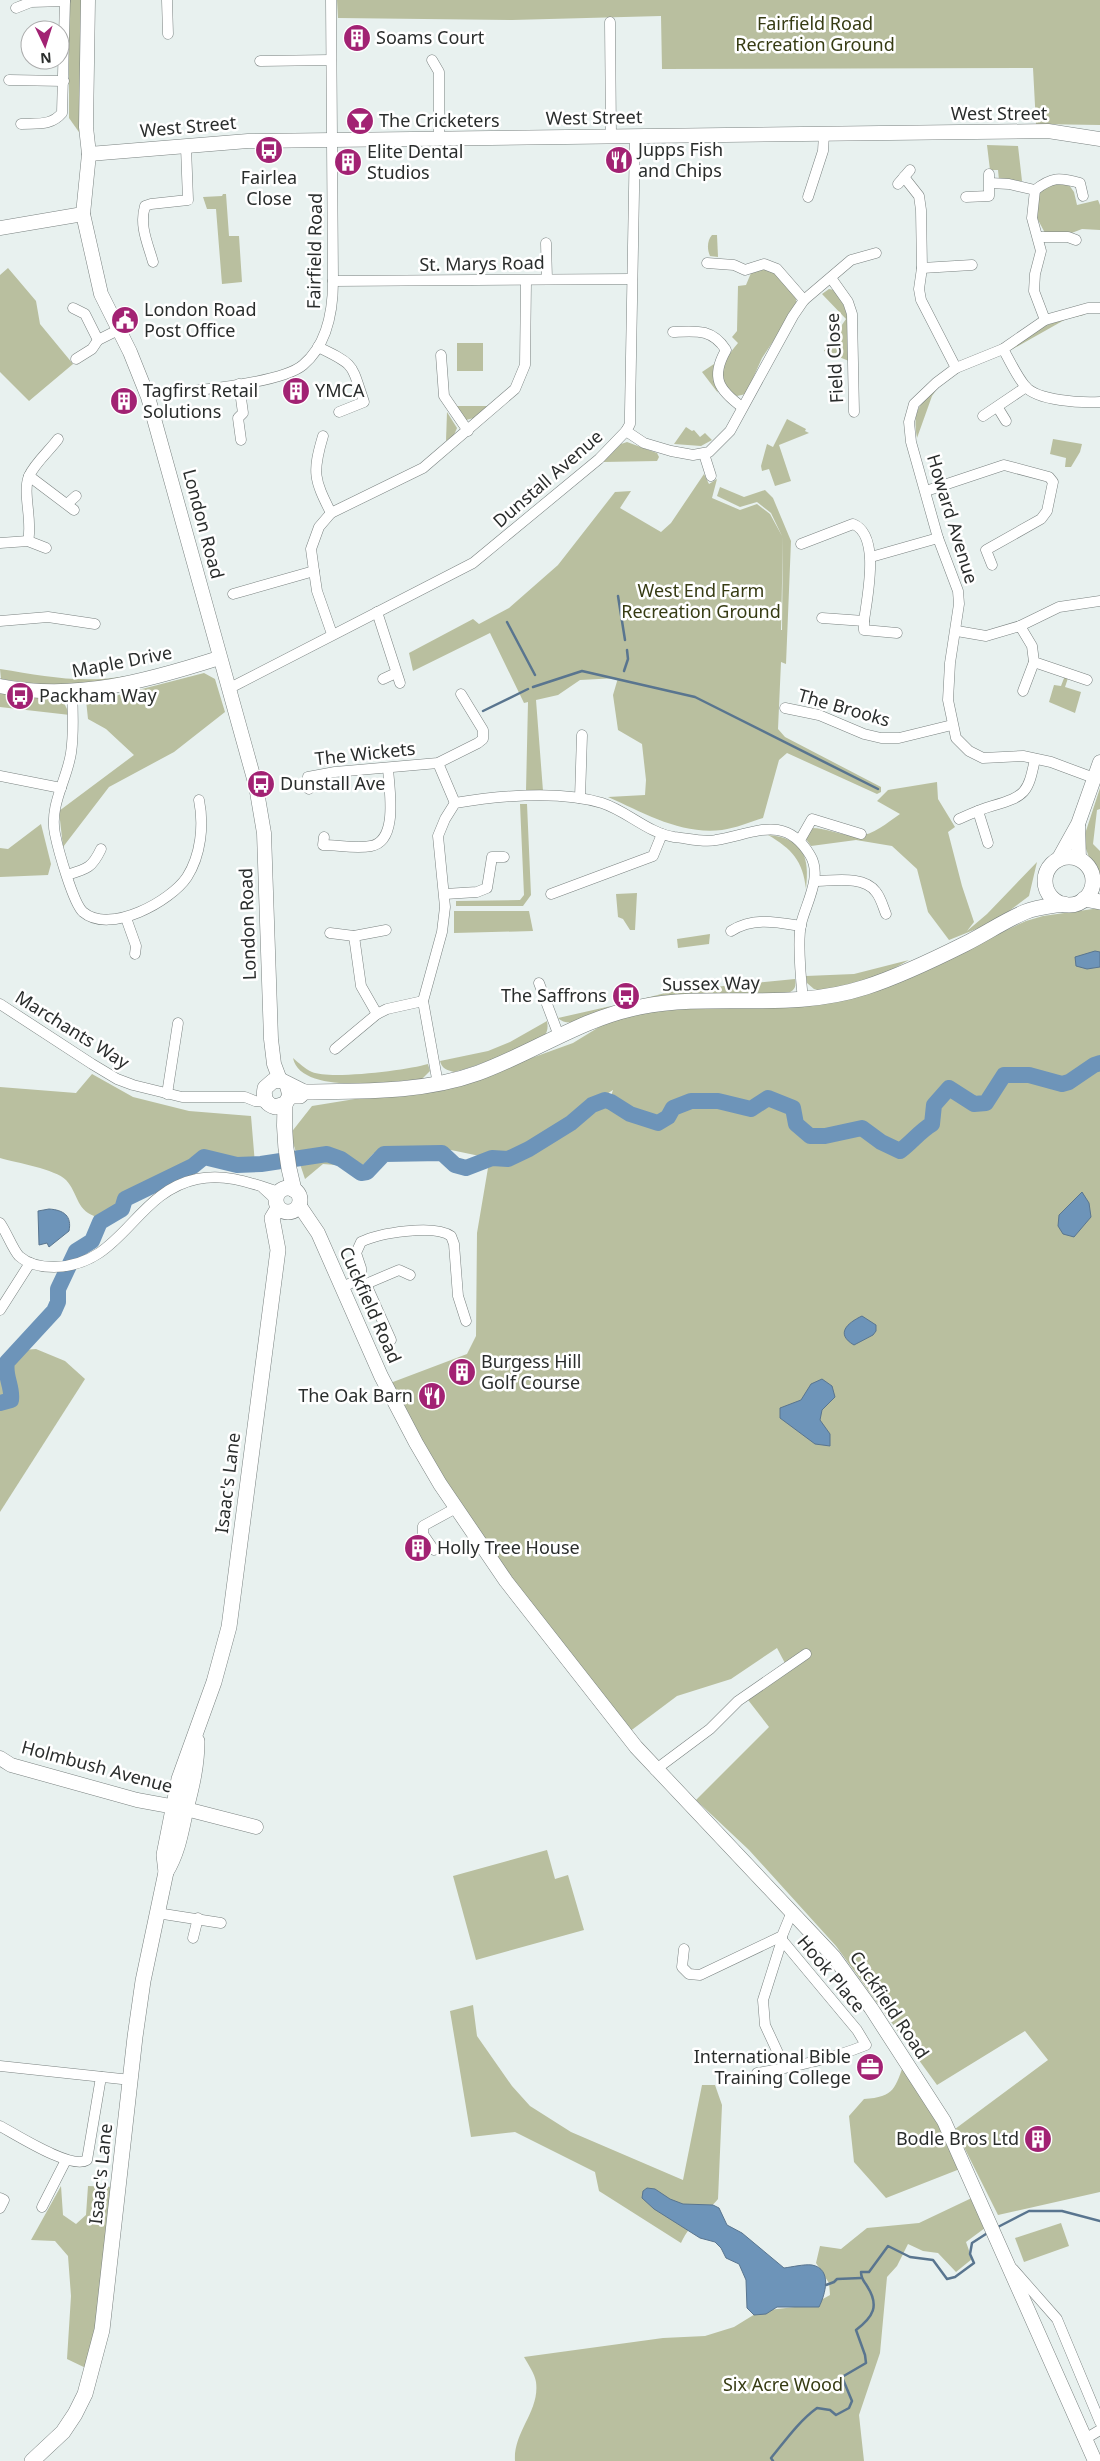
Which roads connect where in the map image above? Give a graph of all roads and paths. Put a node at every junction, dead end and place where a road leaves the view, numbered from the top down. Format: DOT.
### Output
graph roads {
  1 [pos="64,0"];
  2 [pos="88,0"];
  3 [pos="167,0"];
  4 [pos="331,0"];
  5 [pos="16,8"];
  6 [pos="610,22"];
  7 [pos="168,34"];
  8 [pos="331,60"];
  9 [pos="432,60"];
  10 [pos="260,61"];
  11 [pos="9,80"];
  12 [pos="64,81"];
  13 [pos="21,124"];
  14 [pos="824,134"];
  15 [pos="610,136"];
  16 [pos="635,136"];
  17 [pos="439,138"];
  18 [pos="1100,139"];
  19 [pos="333,140"];
  20 [pos="186,147"];
  21 [pos="89,154"];
  22 [pos="904,177"];
  23 [pos="1035,190"];
  24 [pos="1083,196"];
  25 [pos="808,197"];
  26 [pos="966,198"];
  27 [pos="83,214"];
  28 [pos="0,228"];
  29 [pos="1039,237"];
  30 [pos="1076,240"];
  31 [pos="546,243"];
  32 [pos="876,253"];
  33 [pos="153,262"];
  34 [pos="707,263"];
  35 [pos="972,265"];
  36 [pos="922,268"];
  37 [pos="830,278"];
  38 [pos="547,279"];
  39 [pos="632,279"];
  40 [pos="333,281"];
  41 [pos="526,281"];
  42 [pos="804,300"];
  43 [pos="73,308"];
  44 [pos="1100,308"];
  45 [pos="1045,320"];
  46 [pos="118,330"];
  47 [pos="673,332"];
  48 [pos="98,340"];
  49 [pos="318,347"];
  50 [pos="1003,349"];
  51 [pos="441,355"];
  52 [pos="76,360"];
  53 [pos="956,368"];
  54 [pos="239,384"];
  55 [pos="1026,387"];
  56 [pos="148,397"];
  57 [pos="1100,402"];
  58 [pos="742,407"];
  59 [pos="998,408"];
  60 [pos="339,412"];
  61 [pos="854,412"];
  62 [pos="983,416"];
  63 [pos="1006,421"];
  64 [pos="468,431"];
  65 [pos="626,432"];
  66 [pos="323,436"];
  67 [pos="58,439"];
  68 [pos="241,440"];
  69 [pos="704,454"];
  70 [pos="29,476"];
  71 [pos="711,476"];
  72 [pos="926,491"];
  73 [pos="76,496"];
  74 [pos="331,513"];
  75 [pos="938,538"];
  76 [pos="28,541"];
  77 [pos="0,543"];
  78 [pos="801,544"];
  79 [pos="46,548"];
  80 [pos="871,557"];
  81 [pos="992,565"];
  82 [pos="314,571"];
  83 [pos="233,594"];
  84 [pos="1100,601"];
  85 [pos="377,612"];
  86 [pos="822,618"];
  87 [pos="0,621"];
  88 [pos="864,622"];
  89 [pos="96,624"];
  90 [pos="1020,626"];
  91 [pos="956,631"];
  92 [pos="897,633"];
  93 [pos="332,634"];
  94 [pos="219,658"];
  95 [pos="1034,662"];
  96 [pos="383,679"];
  97 [pos="1086,680"];
  98 [pos="0,686"];
  99 [pos="228,689"];
  100 [pos="1023,691"];
  101 [pos="72,692"];
  102 [pos="461,694"];
  103 [pos="785,708"];
  104 [pos="952,725"];
  105 [pos="582,735"];
  106 [pos="1035,758"];
  107 [pos="1100,762"];
  108 [pos="438,763"];
  109 [pos="388,768"];
  110 [pos="0,776"];
  111 [pos="1094,778"];
  112 [pos="61,788"];
  113 [pos="309,789"];
  114 [pos="580,798"];
  115 [pos="199,800"];
  116 [pos="455,803"];
  117 [pos="978,811"];
  118 [pos="959,819"];
  119 [pos="1078,824"];
  120 [pos="662,834"];
  121 [pos="861,834"];
  122 [pos="324,837"];
  123 [pos="800,840"];
  124 [pos="988,843"];
  125 [pos="101,849"];
  126 [pos="504,857"];
  127 [pos="1079,859"];
  128 [pos="1058,860"];
  129 [pos="1092,873"];
  130 [pos="67,875"];
  131 [pos="815,882"];
  132 [pos="1045,886"];
  133 [pos="1100,887"];
  134 [pos="445,894"];
  135 [pos="552,894"];
  136 [pos="1084,899"];
  137 [pos="1100,902"];
  138 [pos="1064,904"];
  139 [pos="1026,911"];
  140 [pos="886,914"];
  141 [pos="126,918"];
  142 [pos="801,926"];
  143 [pos="386,930"];
  144 [pos="731,931"];
  145 [pos="330,933"];
  146 [pos="354,936"];
  147 [pos="135,954"];
  148 [pos="539,983"];
  149 [pos="803,1000"];
  150 [pos="423,1001"];
  151 [pos="0,1004"];
  152 [pos="377,1014"];
  153 [pos="178,1022"];
  154 [pos="559,1036"];
  155 [pos="336,1049"];
  156 [pos="438,1084"];
  157 [pos="280,1093"];
  158 [pos="167,1094"];
  159 [pos="286,1201"];
  160 [pos="0,1223"];
  161 [pos="30,1263"];
  162 [pos="410,1275"];
  163 [pos="362,1282"];
  164 [pos="341,1288"];
  165 [pos="0,1310"];
  166 [pos="466,1321"];
  167 [pos="391,1340"];
  168 [pos="456,1508"];
  169 [pos="434,1550"];
  170 [pos="806,1654"];
  171 [pos="0,1758"];
  172 [pos="655,1770"];
  173 [pos="180,1808"];
  174 [pos="256,1826"];
  175 [pos="157,1913"];
  176 [pos="791,1914"];
  177 [pos="198,1918"];
  178 [pos="220,1923"];
  179 [pos="193,1938"];
  180 [pos="782,1938"];
  181 [pos="684,1949"];
  182 [pos="0,2066"];
  183 [pos="785,2068"];
  184 [pos="757,2073"];
  185 [pos="101,2077"];
  186 [pos="131,2080"];
  187 [pos="0,2126"];
  188 [pos="66,2160"];
  189 [pos="0,2198"];
  190 [pos="42,2207"];
  191 [pos="0,2208"];
  192 [pos="1006,2262"];
  193 [pos="1100,2422"];
  194 [pos="1100,2430"];
  195 [pos="1085,2440"];
  196 [pos="32,2461"];
  197 [pos="1095,2461"];
  1 -- 5 [label="street"];
  1 -- 12 [label="street"];
  2 -- 21 [label="main road, London Road"];
  3 -- 7 [label="street"];
  4 -- 8 [label="street, Fairfield Road"];
  6 -- 15 [label="street"];
  8 -- 10 [label="street"];
  8 -- 19 [label="street, Fairfield Road"];
  9 -- 17 [label="street"];
  11 -- 12 [label="street"];
  12 -- 13 [label="street"];
  14 -- 16 [label="main road, West Street"];
  14 -- 18 [label="main road, West Street"];
  14 -- 25 [label="street"];
  15 -- 16 [label="main road, West Street"];
  15 -- 17 [label="main road, West Street"];
  16 -- 39 [label="street, Dunstall Avenue"];
  17 -- 19 [label="main road, West Street"];
  19 -- 20 [label="main road, West Street"];
  19 -- 40 [label="street, Fairfield Road"];
  20 -- 21 [label="main road, West Street"];
  20 -- 33 [label="street"];
  21 -- 27 [label="main road, London Road"];
  22 -- 36 [label="street"];
  23 -- 24 [label="street"];
  23 -- 26 [label="street"];
  23 -- 29 [label="street"];
  27 -- 28 [label="main road"];
  27 -- 46 [label="main road, London Road"];
  29 -- 30 [label="street"];
  29 -- 45 [label="street"];
  31 -- 38 [label="street"];
  32 -- 37 [label="street"];
  34 -- 42 [label="street"];
  35 -- 36 [label="street"];
  36 -- 53 [label="street"];
  37 -- 42 [label="street"];
  37 -- 61 [label="street, Field Close"];
  38 -- 39 [label="street, St. Marys Road"];
  38 -- 41 [label="street, St. Marys Road"];
  39 -- 65 [label="street, Dunstall Avenue"];
  40 -- 41 [label="street, St. Marys Road"];
  40 -- 49 [label="street, Fairfield Road"];
  41 -- 64 [label="street"];
  42 -- 58 [label="street"];
  43 -- 48 [label="street"];
  44 -- 45 [label="street, Howard Avenue"];
  45 -- 50 [label="street, Howard Avenue"];
  46 -- 48 [label="street"];
  46 -- 56 [label="main road, London Road"];
  47 -- 58 [label="street"];
  48 -- 52 [label="street"];
  49 -- 54 [label="street, Fairfield Road"];
  49 -- 60 [label="street"];
  50 -- 53 [label="street, Howard Avenue"];
  50 -- 55 [label="street"];
  51 -- 64 [label="street"];
  53 -- 72 [label="street, Howard Avenue"];
  54 -- 56 [label="street, Fairfield Road"];
  54 -- 68 [label="street"];
  55 -- 57 [label="street"];
  55 -- 59 [label="street"];
  56 -- 94 [label="main road, London Road"];
  58 -- 69 [label="street"];
  59 -- 62 [label="street"];
  59 -- 63 [label="street"];
  64 -- 74 [label="street"];
  65 -- 69 [label="street"];
  65 -- 85 [label="street, Dunstall Avenue"];
  66 -- 74 [label="street"];
  67 -- 70 [label="street"];
  69 -- 71 [label="street"];
  70 -- 73 [label="street"];
  70 -- 76 [label="street"];
  72 -- 75 [label="street, Howard Avenue"];
  72 -- 81 [label="street"];
  74 -- 82 [label="street"];
  75 -- 80 [label="street"];
  75 -- 91 [label="street, Howard Avenue"];
  76 -- 77 [label="street"];
  76 -- 79 [label="street"];
  78 -- 80 [label="street"];
  80 -- 88 [label="street"];
  82 -- 83 [label="street"];
  82 -- 93 [label="street"];
  84 -- 90 [label="street"];
  85 -- 93 [label="street, Dunstall Avenue"];
  85 -- 96 [label="street"];
  86 -- 88 [label="street"];
  87 -- 89 [label="street"];
  88 -- 92 [label="street"];
  90 -- 91 [label="street"];
  90 -- 95 [label="street"];
  91 -- 104 [label="street, Howard Avenue"];
  93 -- 99 [label="street, Dunstall Avenue"];
  94 -- 99 [label="main road, London Road"];
  94 -- 101 [label="main road, Maple Drive"];
  95 -- 97 [label="street"];
  95 -- 100 [label="street"];
  98 -- 101 [label="main road, Maple Drive"];
  99 -- 157 [label="main road, London Road"];
  101 -- 112 [label="street"];
  102 -- 108 [label="street, The Wickets"];
  103 -- 104 [label="street, The Brooks"];
  104 -- 106 [label="street, Howard Avenue"];
  105 -- 114 [label="street"];
  106 -- 111 [label="street, Howard Avenue"];
  106 -- 117 [label="street"];
  107 -- 111 [label="main road"];
  108 -- 109 [label="street, The Wickets"];
  108 -- 116 [label="street, The Wickets"];
  109 -- 113 [label="street, The Wickets"];
  109 -- 122 [label="street"];
  110 -- 112 [label="street"];
  111 -- 119 [label="main road"];
  112 -- 130 [label="street"];
  114 -- 116 [label="street"];
  114 -- 120 [label="street"];
  115 -- 141 [label="street"];
  116 -- 134 [label="street"];
  117 -- 118 [label="street"];
  117 -- 124 [label="street"];
  119 -- 127 [label="main road"];
  119 -- 128 [label="main road"];
  120 -- 123 [label="street"];
  120 -- 135 [label="street"];
  121 -- 123 [label="street"];
  123 -- 131 [label="street"];
  125 -- 130 [label="street"];
  126 -- 134 [label="street"];
  127 -- 128 [label="main road"];
  127 -- 129 [label="main road"];
  128 -- 132 [label="main road"];
  129 -- 133 [label="main road"];
  129 -- 136 [label="main road"];
  130 -- 141 [label="street"];
  131 -- 140 [label="street"];
  131 -- 142 [label="street"];
  132 -- 138 [label="main road"];
  132 -- 139 [label="main road, Sussex Way"];
  134 -- 150 [label="street"];
  136 -- 137 [label="main road"];
  136 -- 138 [label="main road"];
  138 -- 139 [label="main road, Sussex Way"];
  139 -- 149 [label="main road, Sussex Way"];
  141 -- 147 [label="street"];
  142 -- 144 [label="street"];
  142 -- 149 [label="street"];
  143 -- 146 [label="street"];
  145 -- 146 [label="street"];
  146 -- 152 [label="street"];
  148 -- 154 [label="street"];
  149 -- 154 [label="main road, Sussex Way"];
  150 -- 152 [label="street"];
  150 -- 156 [label="street"];
  151 -- 158 [label="street, Marchants Way"];
  152 -- 155 [label="street"];
  153 -- 158 [label="street"];
  154 -- 156 [label="main road, Sussex Way"];
  156 -- 157 [label="main road, Sussex Way"];
  157 -- 158 [label="street, Marchants Way"];
  157 -- 159 [label="main road, London Road"];
  159 -- 161 [label="street"];
  159 -- 164 [label="main road, Cuckfield Road"];
  159 -- 173 [label="main road, Isaac's Lane"];
  160 -- 161 [label="street"];
  161 -- 165 [label="street"];
  162 -- 163 [label="street"];
  163 -- 164 [label="street"];
  163 -- 166 [label="street"];
  163 -- 167 [label="street"];
  164 -- 168 [label="main road, Cuckfield Road"];
  168 -- 169 [label="street"];
  168 -- 172 [label="main road, Cuckfield Road"];
  170 -- 172 [label="street"];
  171 -- 173 [label="main road, Holmbush Avenue"];
  172 -- 176 [label="main road, Cuckfield Road"];
  173 -- 174 [label="main road, Holmbush Avenue"];
  173 -- 175 [label="main road, Isaac's Lane"];
  175 -- 177 [label="street"];
  175 -- 186 [label="main road, Isaac's Lane"];
  176 -- 180 [label="street"];
  176 -- 192 [label="main road, Cuckfield Road"];
  177 -- 178 [label="street"];
  177 -- 179 [label="street"];
  180 -- 181 [label="street"];
  180 -- 183 [label="street, Hook Place"];
  180 -- 183 [label="street, Hook Place"];
  182 -- 185 [label="street"];
  183 -- 184 [label="street, Hook Place"];
  185 -- 186 [label="street"];
  185 -- 188 [label="street"];
  186 -- 196 [label="main road, Isaac's Lane"];
  187 -- 188 [label="street"];
  188 -- 190 [label="street"];
  189 -- 191 [label="street"];
  192 -- 193 [label="street, Cuckfield Road"];
  192 -- 195 [label="main road, Cuckfield Road"];
  194 -- 195 [label="street"];
  195 -- 197 [label="main road, Cuckfield Road"];
}
